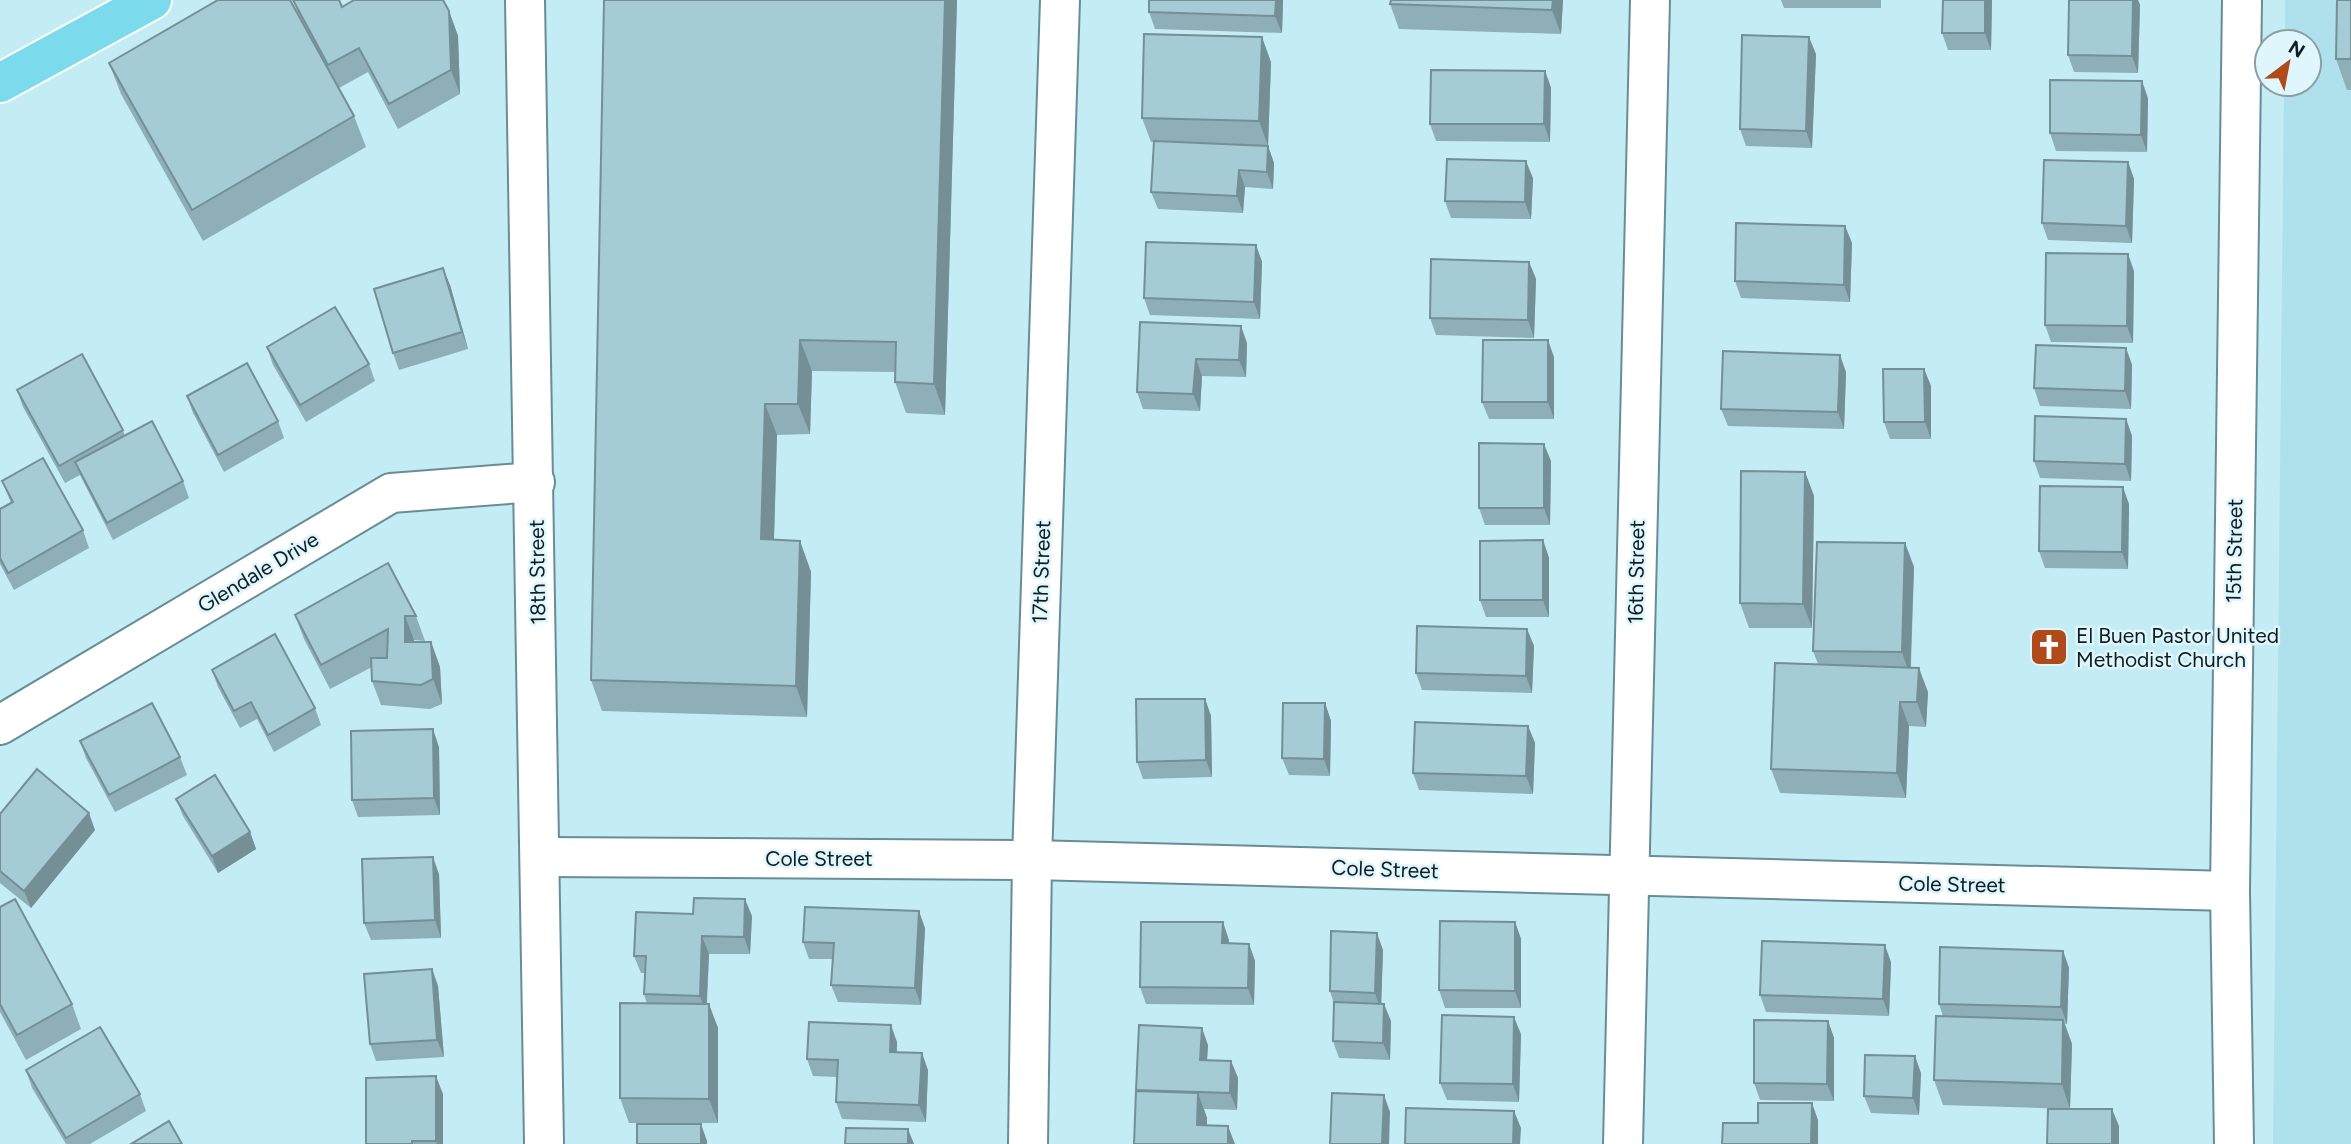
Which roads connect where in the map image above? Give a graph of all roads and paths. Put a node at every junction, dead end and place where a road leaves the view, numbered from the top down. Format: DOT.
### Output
graph roads {
  1 [pos="525,0"];
  2 [pos="1060,0"];
  3 [pos="1650,0"];
  4 [pos="2242,0"];
  5 [pos="130,5"];
  6 [pos="0,83"];
  7 [pos="536,481"];
  8 [pos="0,725"];
  9 [pos="541,857"];
  10 [pos="1032,860"];
  11 [pos="1629,876"];
  12 [pos="2230,891"];
  13 [pos="544,1144"];
  14 [pos="1028,1144"];
  15 [pos="1623,1144"];
  16 [pos="2234,1144"];
  1 -- 7 [label="street, 18th Street"];
  2 -- 10 [label="street, 17th Street"];
  3 -- 11 [label="street, 16th Street"];
  4 -- 12 [label="street, 15th Street"];
  5 -- 6 [label="main road"];
  7 -- 8 [label="street, Glendale Drive"];
  7 -- 9 [label="street, 18th Street"];
  9 -- 10 [label="street, Cole Street"];
  9 -- 13 [label="street, 18th Street"];
  10 -- 11 [label="street, Cole Street"];
  10 -- 14 [label="street, 17th Street"];
  11 -- 12 [label="street, Cole Street"];
  11 -- 15 [label="street, 16th Street"];
  12 -- 16 [label="street, 15th Street"];
}
